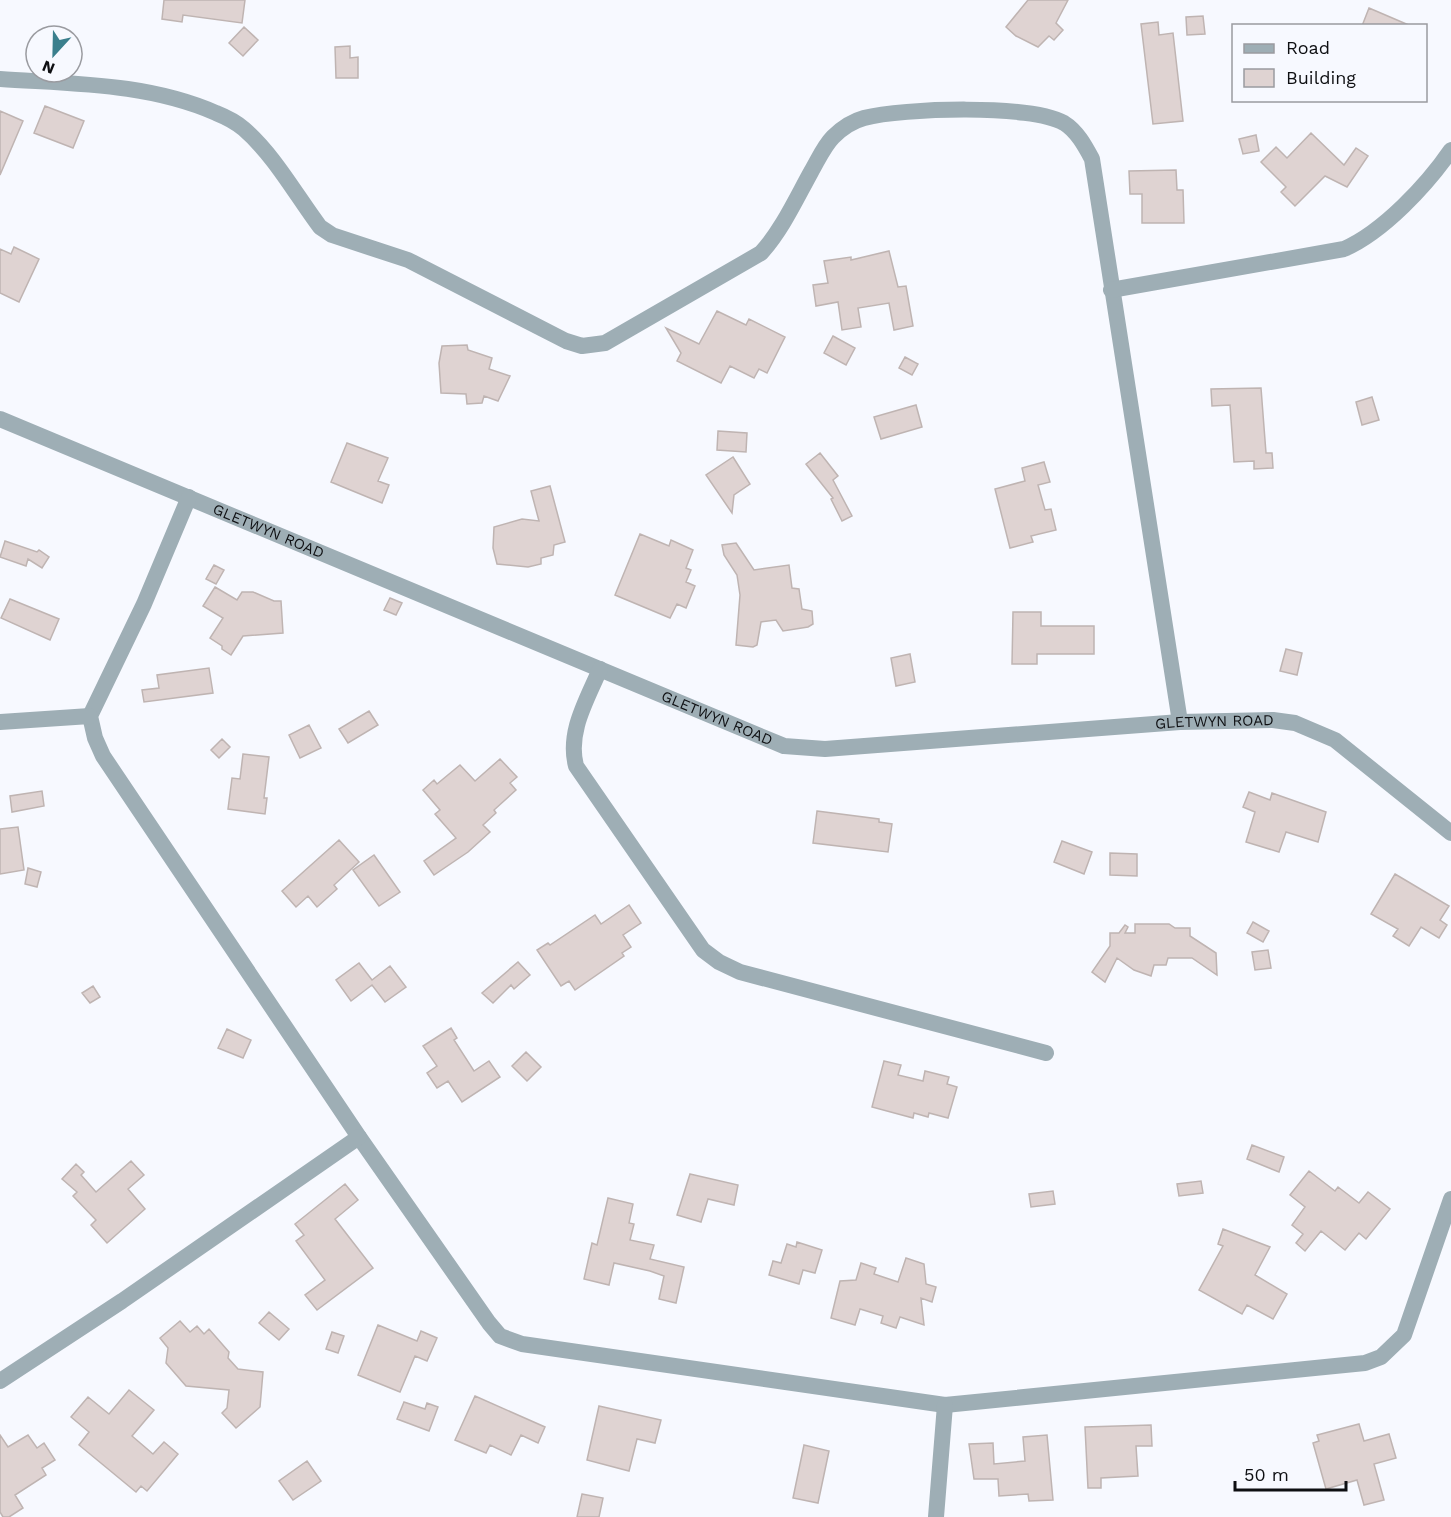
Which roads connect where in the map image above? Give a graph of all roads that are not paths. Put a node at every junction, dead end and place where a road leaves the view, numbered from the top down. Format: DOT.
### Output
graph roads {
  1 [pos="0,78"];
  2 [pos="1451,150"];
  3 [pos="1111,290"];
  4 [pos="0,419"];
  5 [pos="189,497"];
  6 [pos="600,669"];
  7 [pos="90,716"];
  8 [pos="0,722"];
  9 [pos="1180,722"];
  10 [pos="1451,833"];
  11 [pos="1046,1053"];
  12 [pos="359,1137"];
  13 [pos="1451,1199"];
  14 [pos="0,1381"];
  15 [pos="945,1405"];
  16 [pos="936,1517"];
  1 -- 3 [label="street"];
  2 -- 3 [label="street"];
  3 -- 9 [label="street"];
  4 -- 5 [label="street, GLETWYN ROAD"];
  5 -- 6 [label="street, GLETWYN ROAD"];
  5 -- 7 [label="street"];
  6 -- 9 [label="street, GLETWYN ROAD"];
  6 -- 11 [label="street"];
  7 -- 8 [label="street"];
  7 -- 12 [label="street"];
  9 -- 10 [label="street, GLETWYN ROAD"];
  12 -- 14 [label="street"];
  12 -- 15 [label="street"];
  13 -- 15 [label="street"];
  15 -- 16 [label="street"];
}
